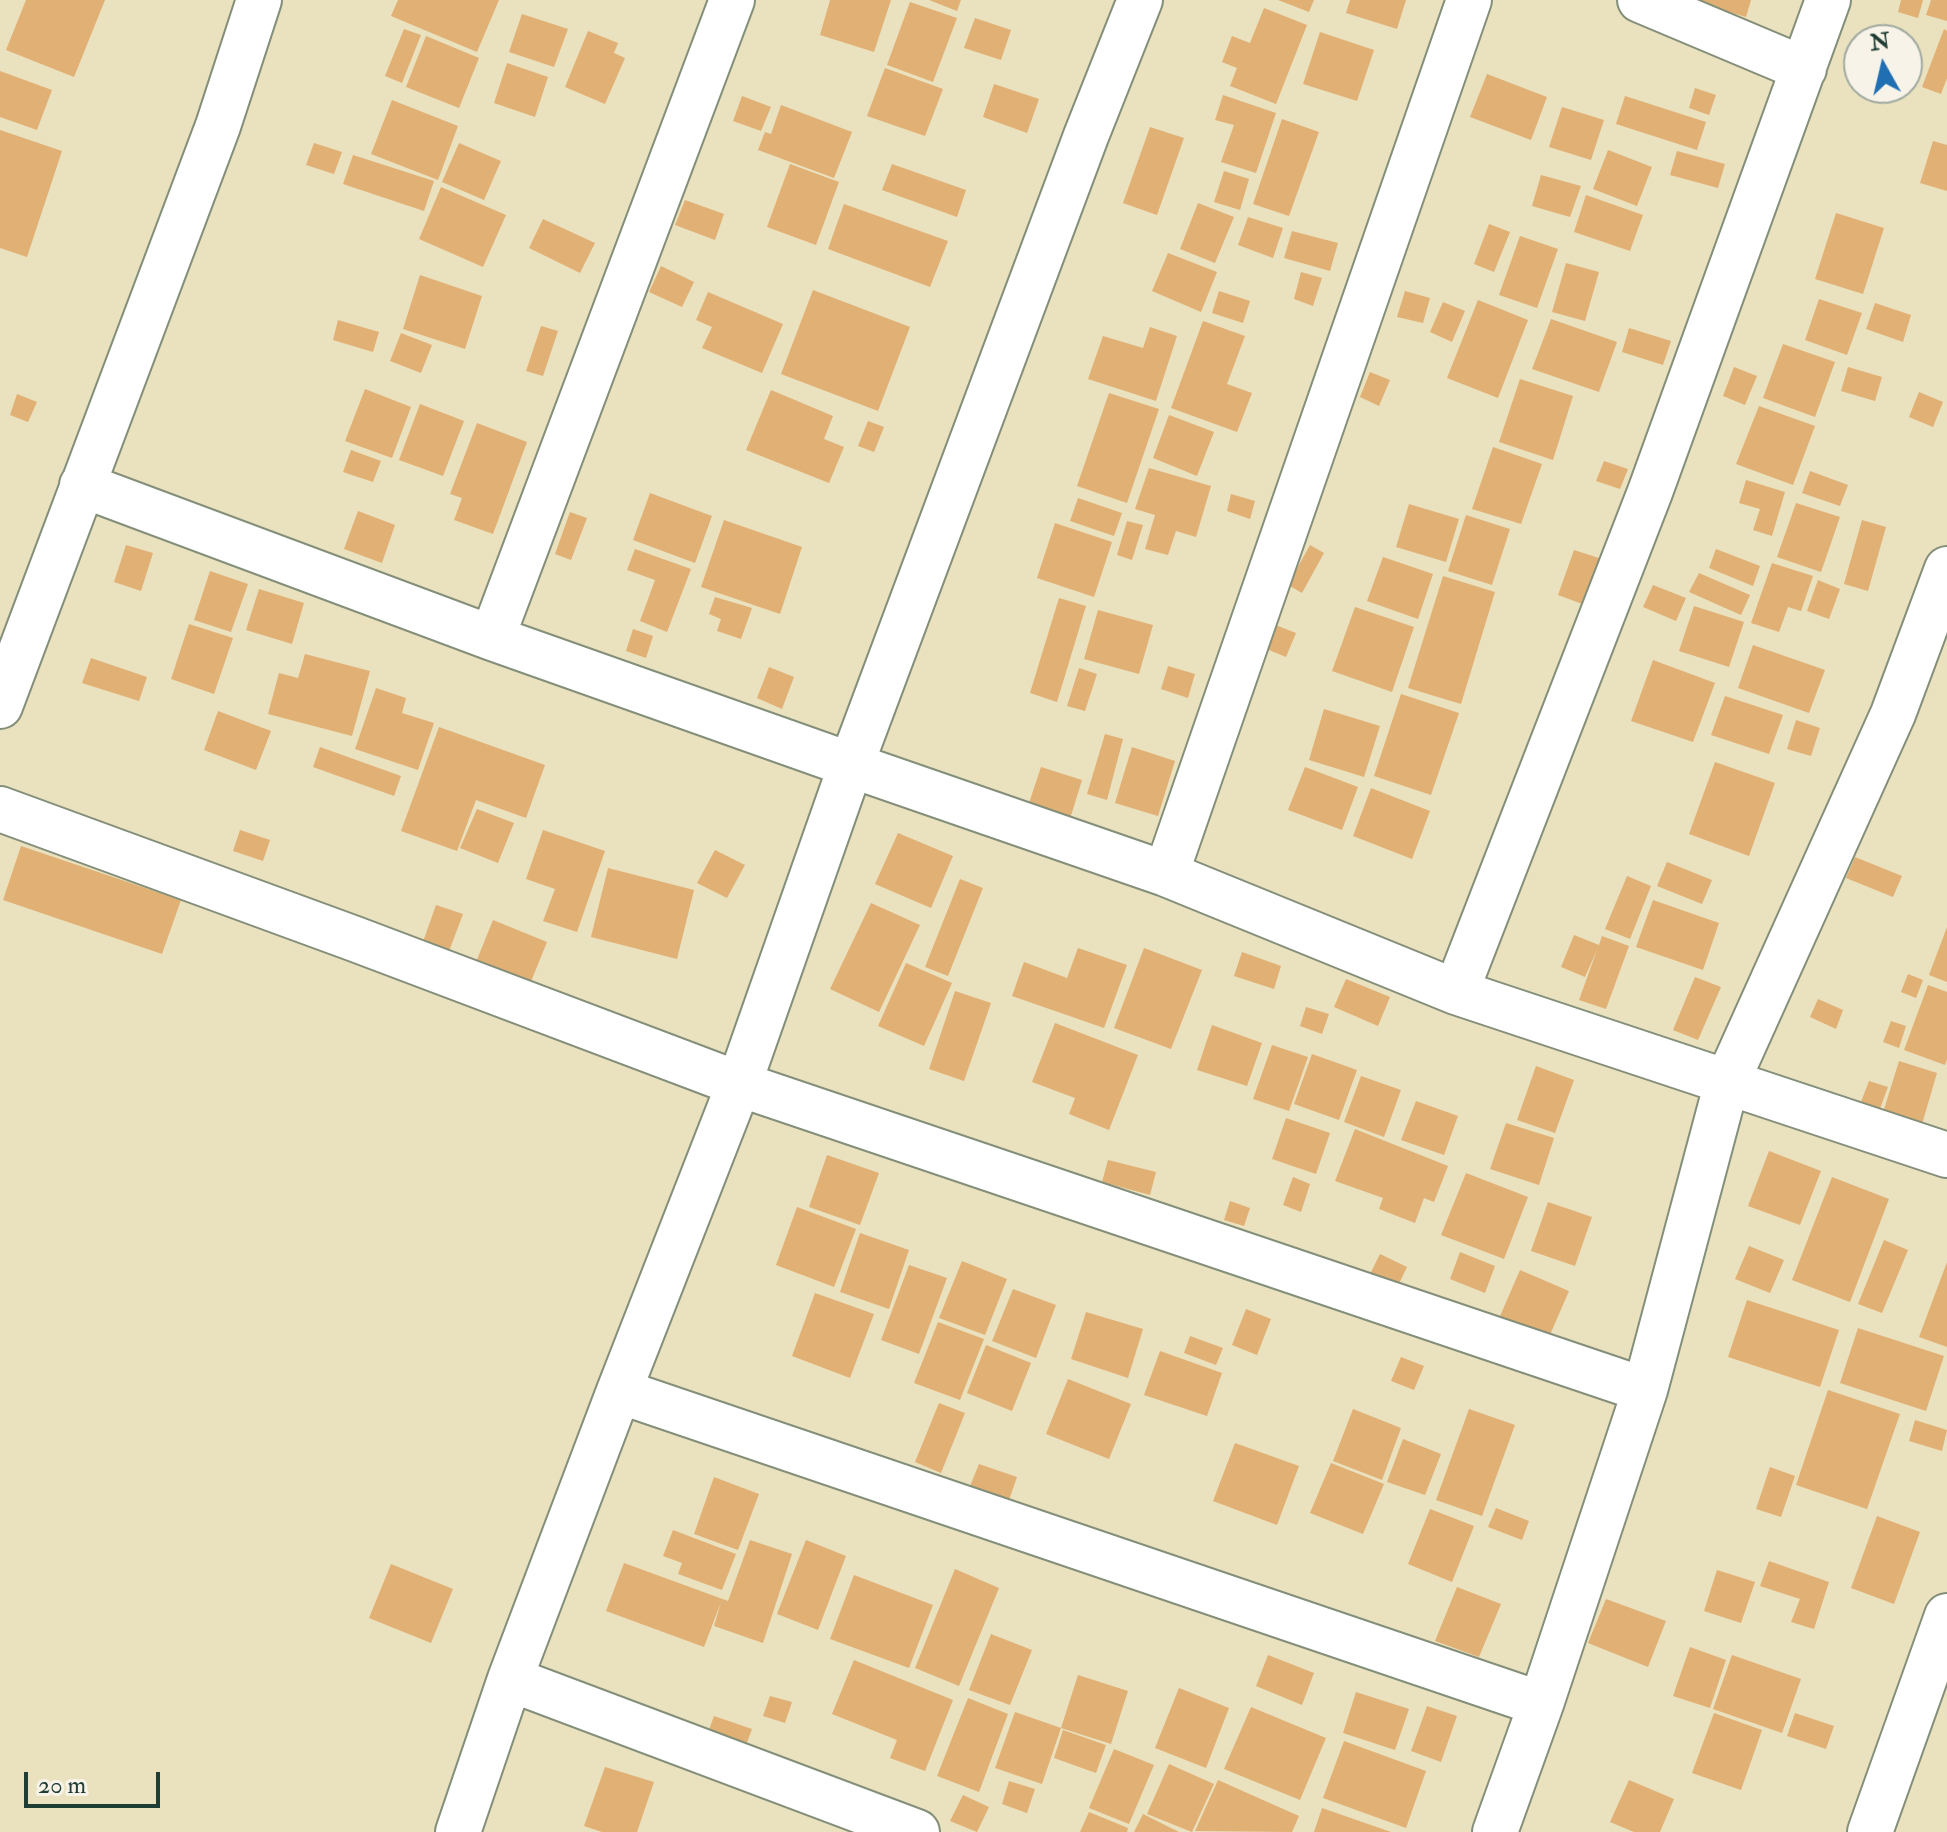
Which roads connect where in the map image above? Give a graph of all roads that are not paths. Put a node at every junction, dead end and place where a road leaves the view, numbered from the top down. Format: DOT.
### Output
graph roads {
  1 [pos="259,0"];
  2 [pos="732,0"];
  3 [pos="1140,0"];
  4 [pos="1469,0"];
  5 [pos="1640,0"];
  6 [pos="1828,0"];
  7 [pos="1804,69"];
  8 [pos="82,485"];
  9 [pos="1947,569"];
  10 [pos="492,638"];
  11 [pos="0,706"];
  12 [pos="851,765"];
  13 [pos="0,809"];
  14 [pos="1166,874"];
  15 [pos="1456,992"];
  16 [pos="1727,1082"];
  17 [pos="739,1084"];
  18 [pos="1947,1155"];
  19 [pos="1645,1390"];
  20 [pos="619,1391"];
  21 [pos="1947,1616"];
  22 [pos="510,1679"];
  23 [pos="1541,1704"];
  24 [pos="458,1832"];
  25 [pos="917,1832"];
  26 [pos="1495,1832"];
  27 [pos="1870,1832"];
  1 -- 8 [label="street"];
  2 -- 10 [label="street"];
  3 -- 12 [label="street"];
  4 -- 14 [label="street"];
  5 -- 7 [label="street"];
  6 -- 7 [label="street"];
  7 -- 15 [label="street"];
  8 -- 10 [label="street"];
  8 -- 11 [label="street"];
  9 -- 16 [label="street"];
  10 -- 12 [label="street"];
  12 -- 14 [label="street"];
  12 -- 17 [label="street"];
  13 -- 17 [label="street"];
  14 -- 15 [label="street"];
  15 -- 16 [label="street"];
  16 -- 18 [label="street"];
  16 -- 19 [label="street"];
  17 -- 19 [label="street"];
  17 -- 20 [label="street"];
  19 -- 23 [label="street"];
  20 -- 22 [label="street"];
  20 -- 23 [label="street"];
  21 -- 27 [label="street"];
  22 -- 24 [label="street"];
  22 -- 25 [label="street"];
  23 -- 26 [label="street"];
}
